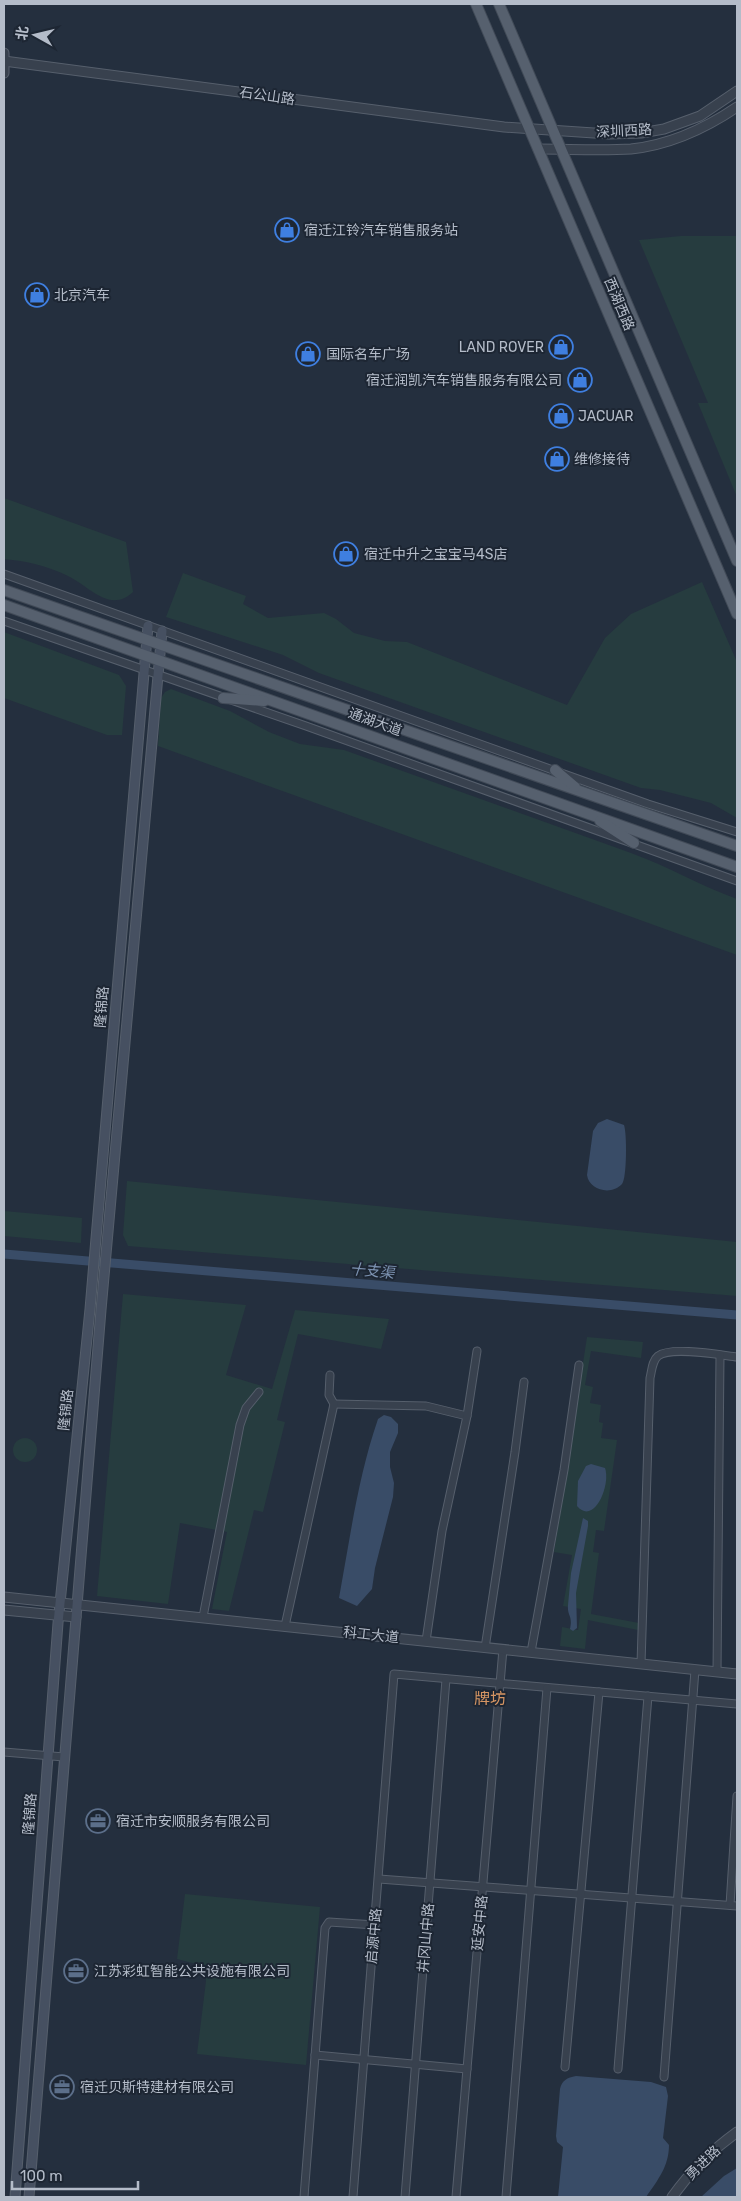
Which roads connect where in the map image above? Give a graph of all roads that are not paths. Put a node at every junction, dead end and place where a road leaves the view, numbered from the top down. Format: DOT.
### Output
graph roads {
  1 [pos="476,4"];
  2 [pos="499,4"];
  3 [pos="4,58"];
  4 [pos="4,73"];
  5 [pos="737,91"];
  6 [pos="737,107"];
  7 [pos="531,130"];
  8 [pos="553,131"];
  9 [pos="538,149"];
  10 [pos="560,149"];
  11 [pos="737,561"];
  12 [pos="4,574"];
  13 [pos="4,582"];
  14 [pos="4,590"];
  15 [pos="18,595"];
  16 [pos="4,604"];
  17 [pos="737,614"];
  18 [pos="4,621"];
  19 [pos="148,626"];
  20 [pos="162,630"];
  21 [pos="147,640"];
  22 [pos="160,644"];
  23 [pos="145,655"];
  24 [pos="159,660"];
  25 [pos="144,669"];
  26 [pos="158,674"];
  27 [pos="223,698"];
  28 [pos="279,703"];
  29 [pos="555,770"];
  30 [pos="582,793"];
  31 [pos="589,813"];
  32 [pos="737,832"];
  33 [pos="634,844"];
  34 [pos="737,846"];
  35 [pos="737,866"];
  36 [pos="737,881"];
  37 [pos="477,1351"];
  38 [pos="720,1355"];
  39 [pos="737,1356"];
  40 [pos="579,1365"];
  41 [pos="330,1375"];
  42 [pos="524,1382"];
  43 [pos="259,1392"];
  44 [pos="334,1404"];
  45 [pos="467,1416"];
  46 [pos="4,1597"];
  47 [pos="60,1602"];
  48 [pos="77,1604"];
  49 [pos="4,1610"];
  50 [pos="59,1616"];
  51 [pos="76,1617"];
  52 [pos="203,1617"];
  53 [pos="285,1626"];
  54 [pos="426,1641"];
  55 [pos="486,1648"];
  56 [pos="503,1649"];
  57 [pos="531,1652"];
  58 [pos="641,1664"];
  59 [pos="695,1670"];
  60 [pos="717,1672"];
  61 [pos="737,1674"];
  62 [pos="446,1679"];
  63 [pos="500,1684"];
  64 [pos="547,1688"];
  65 [pos="599,1692"];
  66 [pos="648,1696"];
  67 [pos="694,1700"];
  68 [pos="737,1704"];
  69 [pos="4,1752"];
  70 [pos="48,1756"];
  71 [pos="64,1757"];
  72 [pos="737,1796"];
  73 [pos="379,1879"];
  74 [pos="430,1883"];
  75 [pos="483,1886"];
  76 [pos="529,1890"];
  77 [pos="581,1894"];
  78 [pos="633,1897"];
  79 [pos="679,1901"];
  80 [pos="734,1905"];
  81 [pos="375,1925"];
  82 [pos="315,2055"];
  83 [pos="365,2059"];
  84 [pos="416,2064"];
  85 [pos="566,2067"];
  86 [pos="618,2068"];
  87 [pos="467,2069"];
  88 [pos="664,2077"];
  89 [pos="737,2132"];
  90 [pos="14,2197"];
  91 [pos="29,2197"];
  92 [pos="304,2197"];
  93 [pos="353,2197"];
  94 [pos="405,2197"];
  95 [pos="456,2197"];
  96 [pos="506,2197"];
  97 [pos="672,2197"];
  1 -- 7 [label="main road, 西湖西路"];
  2 -- 8 [label="main road, 西湖西路"];
  3 -- 4 [label="street"];
  3 -- 7 [label="street, 石公山路"];
  5 -- 8 [label="street, 深圳西路"];
  6 -- 10 [label="street, 深圳西路"];
  7 -- 8 [label="street, 深圳西路"];
  7 -- 9 [label="main road, 西湖西路"];
  8 -- 10 [label="main road, 西湖西路"];
  9 -- 10 [label="street, 深圳西路"];
  9 -- 17 [label="main road, 西湖西路"];
  10 -- 11 [label="main road, 西湖西路"];
  12 -- 19 [label="street"];
  13 -- 15 [label="main road"];
  14 -- 15 [label="main road, 通湖大道"];
  15 -- 21 [label="main road, 通湖大道"];
  16 -- 23 [label="main road, 通湖大道"];
  18 -- 25 [label="street"];
  19 -- 20 [label="street"];
  19 -- 21 [label="main road, 隆锦路"];
  20 -- 22 [label="main road, 隆锦路"];
  20 -- 29 [label="street"];
  21 -- 22 [label="main road, 通湖大道"];
  21 -- 23 [label="main road, 隆锦路"];
  22 -- 24 [label="main road, 隆锦路"];
  22 -- 30 [label="main road, 通湖大道"];
  23 -- 24 [label="main road, 通湖大道"];
  23 -- 25 [label="main road, 隆锦路"];
  24 -- 26 [label="main road, 隆锦路"];
  24 -- 28 [label="main road, 通湖大道"];
  25 -- 26 [label="street"];
  25 -- 47 [label="main road, 隆锦路"];
  26 -- 27 [label="street"];
  26 -- 48 [label="main road, 隆锦路"];
  27 -- 28 [label="main road"];
  27 -- 33 [label="street"];
  28 -- 31 [label="main road, 通湖大道"];
  29 -- 30 [label="main road"];
  29 -- 32 [label="street"];
  30 -- 34 [label="main road, 通湖大道"];
  31 -- 33 [label="main road"];
  31 -- 35 [label="main road, 通湖大道"];
  33 -- 36 [label="street"];
  37 -- 45 [label="street"];
  38 -- 39 [label="street"];
  38 -- 58 [label="street"];
  38 -- 60 [label="street"];
  40 -- 57 [label="street"];
  41 -- 44 [label="street"];
  42 -- 55 [label="street"];
  43 -- 52 [label="street"];
  44 -- 45 [label="street"];
  44 -- 53 [label="street"];
  45 -- 54 [label="street"];
  46 -- 47 [label="street, 科工大道"];
  47 -- 48 [label="street, 科工大道"];
  47 -- 50 [label="main road, 隆锦路"];
  48 -- 51 [label="main road, 隆锦路"];
  48 -- 52 [label="street, 科工大道"];
  49 -- 50 [label="street"];
  50 -- 51 [label="street"];
  50 -- 70 [label="main road, 隆锦路"];
  51 -- 71 [label="main road, 隆锦路"];
  52 -- 53 [label="street, 科工大道"];
  53 -- 54 [label="street, 科工大道"];
  54 -- 55 [label="street, 科工大道"];
  55 -- 56 [label="street, 科工大道"];
  56 -- 57 [label="street, 科工大道"];
  56 -- 63 [label="street, 延安中路"];
  57 -- 58 [label="street, 科工大道"];
  58 -- 59 [label="street, 科工大道"];
  59 -- 60 [label="street, 科工大道"];
  59 -- 67 [label="street"];
  60 -- 61 [label="street, 科工大道"];
  62 -- 63 [label="street"];
  62 -- 73 [label="street, 启源中路"];
  62 -- 74 [label="street, 井冈山中路"];
  63 -- 64 [label="street"];
  63 -- 75 [label="street, 延安中路"];
  64 -- 65 [label="street"];
  64 -- 76 [label="street"];
  65 -- 66 [label="street"];
  65 -- 77 [label="street"];
  66 -- 67 [label="street"];
  66 -- 78 [label="street"];
  67 -- 68 [label="street"];
  67 -- 79 [label="street"];
  69 -- 70 [label="street"];
  70 -- 71 [label="street"];
  70 -- 90 [label="main road, 隆锦路"];
  71 -- 91 [label="main road, 隆锦路"];
  72 -- 80 [label="street"];
  73 -- 74 [label="street"];
  73 -- 81 [label="street, 启源中路"];
  74 -- 75 [label="street"];
  74 -- 84 [label="street, 井冈山中路"];
  75 -- 76 [label="street"];
  75 -- 87 [label="street, 延安中路"];
  76 -- 77 [label="street"];
  76 -- 96 [label="street"];
  77 -- 78 [label="street"];
  77 -- 85 [label="street"];
  78 -- 79 [label="street"];
  78 -- 86 [label="street"];
  79 -- 80 [label="street"];
  79 -- 88 [label="street"];
  81 -- 82 [label="street"];
  81 -- 83 [label="street, 启源中路"];
  82 -- 83 [label="street"];
  82 -- 92 [label="street"];
  83 -- 84 [label="street"];
  83 -- 93 [label="street, 启源中路"];
  84 -- 87 [label="street"];
  84 -- 94 [label="street, 井冈山中路"];
  87 -- 95 [label="street, 延安中路"];
  89 -- 97 [label="street, 勇进路"];
}
